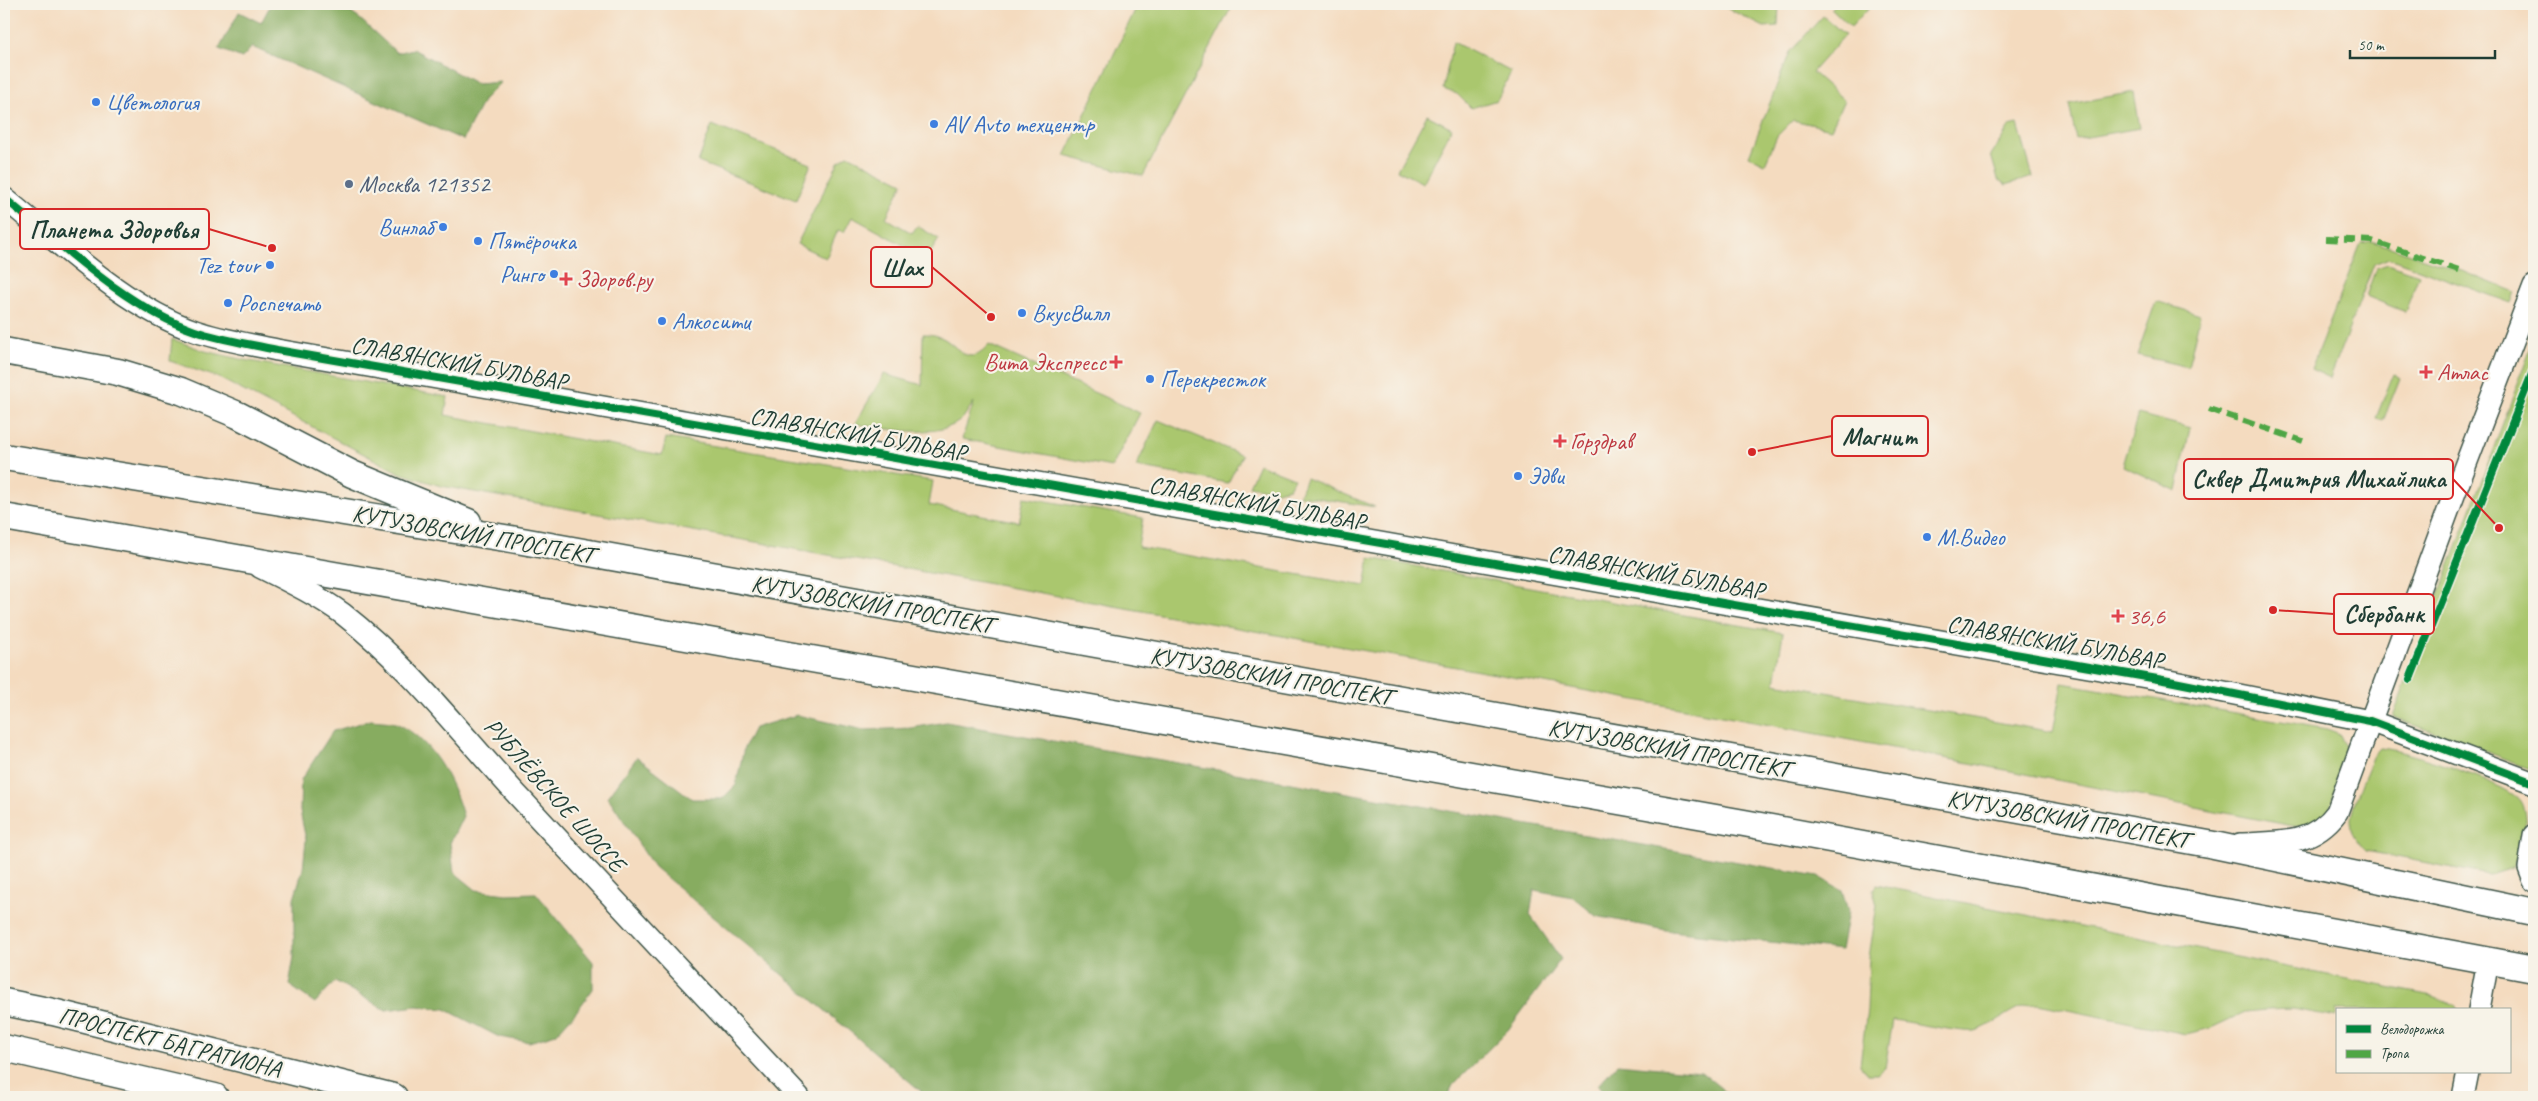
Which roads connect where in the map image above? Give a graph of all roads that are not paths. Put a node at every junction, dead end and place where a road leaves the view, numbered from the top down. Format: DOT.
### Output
graph roads {
  1 [pos="4,198"];
  2 [pos="2534,286"];
  3 [pos="4,351"];
  4 [pos="4,458"];
  5 [pos="4,518"];
  6 [pos="511,539"];
  7 [pos="246,560"];
  8 [pos="2370,721"];
  9 [pos="2534,783"];
  10 [pos="2534,835"];
  11 [pos="2214,846"];
  12 [pos="2534,881"];
  13 [pos="2534,912"];
  14 [pos="2488,961"];
  15 [pos="2534,969"];
  16 [pos="4,1002"];
  17 [pos="2479,1008"];
  18 [pos="4,1048"];
  19 [pos="2468,1074"];
  20 [pos="215,1097"];
  21 [pos="394,1097"];
  22 [pos="798,1097"];
  23 [pos="2463,1097"];
  1 -- 8 [label="street, СЛАВЯНСКИЙ БУЛЬВАР"];
  2 -- 8 [label="street"];
  3 -- 6 [label="main road"];
  4 -- 6 [label="main road, КУТУЗОВСКИЙ ПРОСПЕКТ"];
  5 -- 7 [label="main road"];
  6 -- 11 [label="main road, КУТУЗОВСКИЙ ПРОСПЕКТ"];
  7 -- 14 [label="main road"];
  7 -- 22 [label="street, РУБЛЁВСКОЕ ШОССЕ"];
  8 -- 9 [label="street, СЛАВЯНСКИЙ БУЛЬВАР"];
  8 -- 11 [label="street"];
  10 -- 12 [label="street"];
  11 -- 13 [label="main road, КУТУЗОВСКИЙ ПРОСПЕКТ"];
  14 -- 15 [label="main road"];
  14 -- 17 [label="street"];
  16 -- 21 [label="main road, ПРОСПЕКТ БАГРАТИОНА"];
  18 -- 20 [label="main road, ПРОСПЕКТ БАГРАТИОНА"];
  19 -- 23 [label="street"];
}
